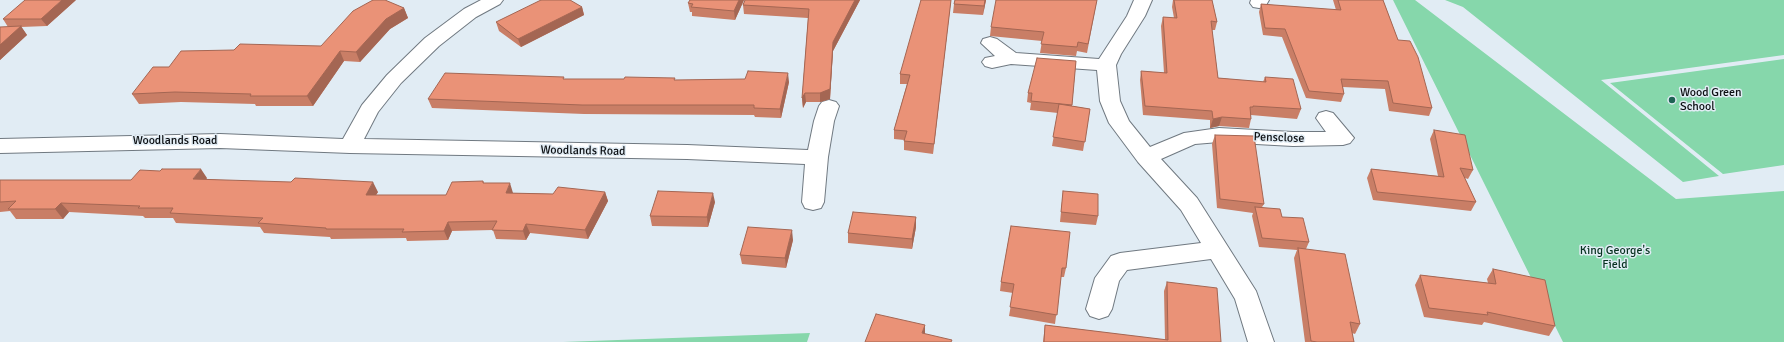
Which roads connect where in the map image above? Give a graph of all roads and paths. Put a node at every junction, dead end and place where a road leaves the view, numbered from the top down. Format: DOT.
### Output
graph roads {
  1 [pos="494,0"];
  2 [pos="1143,0"];
  3 [pos="990,43"];
  4 [pos="1011,58"];
  5 [pos="992,62"];
  6 [pos="1106,66"];
  7 [pos="829,106"];
  8 [pos="1326,118"];
  9 [pos="0,146"];
  10 [pos="350,146"];
  11 [pos="817,157"];
  12 [pos="1146,157"];
  13 [pos="813,202"];
  14 [pos="1217,250"];
  15 [pos="1099,309"];
  16 [pos="1261,342"];
  1 -- 10 [label="street"];
  2 -- 6 [label="street"];
  3 -- 4 [label="street"];
  4 -- 5 [label="street"];
  4 -- 6 [label="street"];
  6 -- 12 [label="street"];
  7 -- 11 [label="street"];
  8 -- 12 [label="street, Pensclose"];
  9 -- 10 [label="street, Woodlands Road"];
  10 -- 11 [label="street, Woodlands Road"];
  11 -- 13 [label="street"];
  12 -- 14 [label="street"];
  14 -- 15 [label="street"];
  14 -- 16 [label="street"];
}
